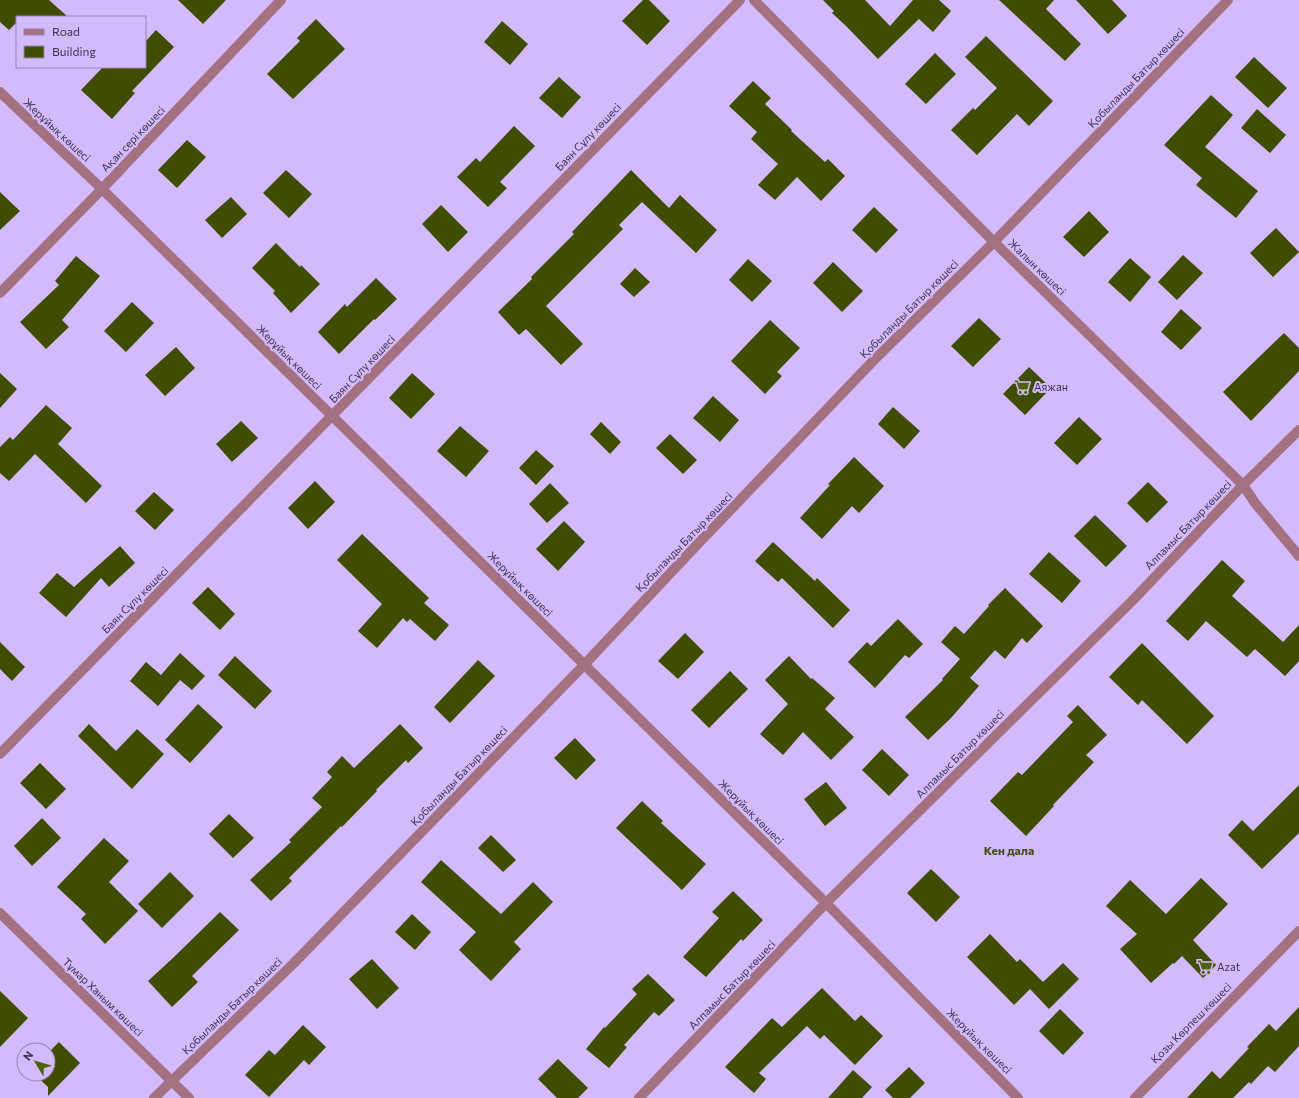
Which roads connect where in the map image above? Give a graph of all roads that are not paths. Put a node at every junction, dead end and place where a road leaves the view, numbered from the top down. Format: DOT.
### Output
graph roads {
  1 [pos="281,0"];
  2 [pos="740,0"];
  3 [pos="754,0"];
  4 [pos="1228,0"];
  5 [pos="0,92"];
  6 [pos="102,189"];
  7 [pos="994,242"];
  8 [pos="0,293"];
  9 [pos="332,416"];
  10 [pos="1299,430"];
  11 [pos="1243,485"];
  12 [pos="1299,556"];
  13 [pos="584,665"];
  14 [pos="0,754"];
  15 [pos="826,903"];
  16 [pos="0,913"];
  17 [pos="1299,931"];
  18 [pos="171,1081"];
  19 [pos="154,1098"];
  20 [pos="188,1098"];
  21 [pos="640,1098"];
  22 [pos="1018,1098"];
  23 [pos="1135,1098"];
  1 -- 6 [label="street, Ақан сері көшесі"];
  2 -- 9 [label="street, Баян Сұлу көшесі"];
  3 -- 7 [label="street, Жалын көшесі"];
  4 -- 7 [label="street, Қобыланды Батыр көшесі"];
  5 -- 6 [label="street, Жерұйық көшесі"];
  6 -- 8 [label="street, Ақан сері көшесі"];
  6 -- 9 [label="street, Жерұйық көшесі"];
  7 -- 11 [label="street, Жалын көшесі"];
  7 -- 13 [label="street, Қобыланды Батыр көшесі"];
  9 -- 13 [label="street, Жерұйық көшесі"];
  9 -- 14 [label="street, Баян Сұлу көшесі"];
  10 -- 11 [label="street, Алпамыс Батыр көшесі"];
  11 -- 12 [label="street, Жалын көшесі"];
  11 -- 15 [label="street, Алпамыс Батыр көшесі"];
  13 -- 15 [label="street, Жерұйық көшесі"];
  13 -- 18 [label="street, Қобыланды Батыр көшесі"];
  15 -- 21 [label="street, Алпамыс Батыр көшесі"];
  15 -- 22 [label="street, Жерұйық көшесі"];
  16 -- 18 [label="street, Тұмар Ханым көшесі"];
  17 -- 23 [label="street, Қозы Көрпеш көшесі"];
  18 -- 19 [label="street, Қобыланды Батыр көшесі"];
  18 -- 20 [label="street, Тұмар Ханым көшесі"];
}
